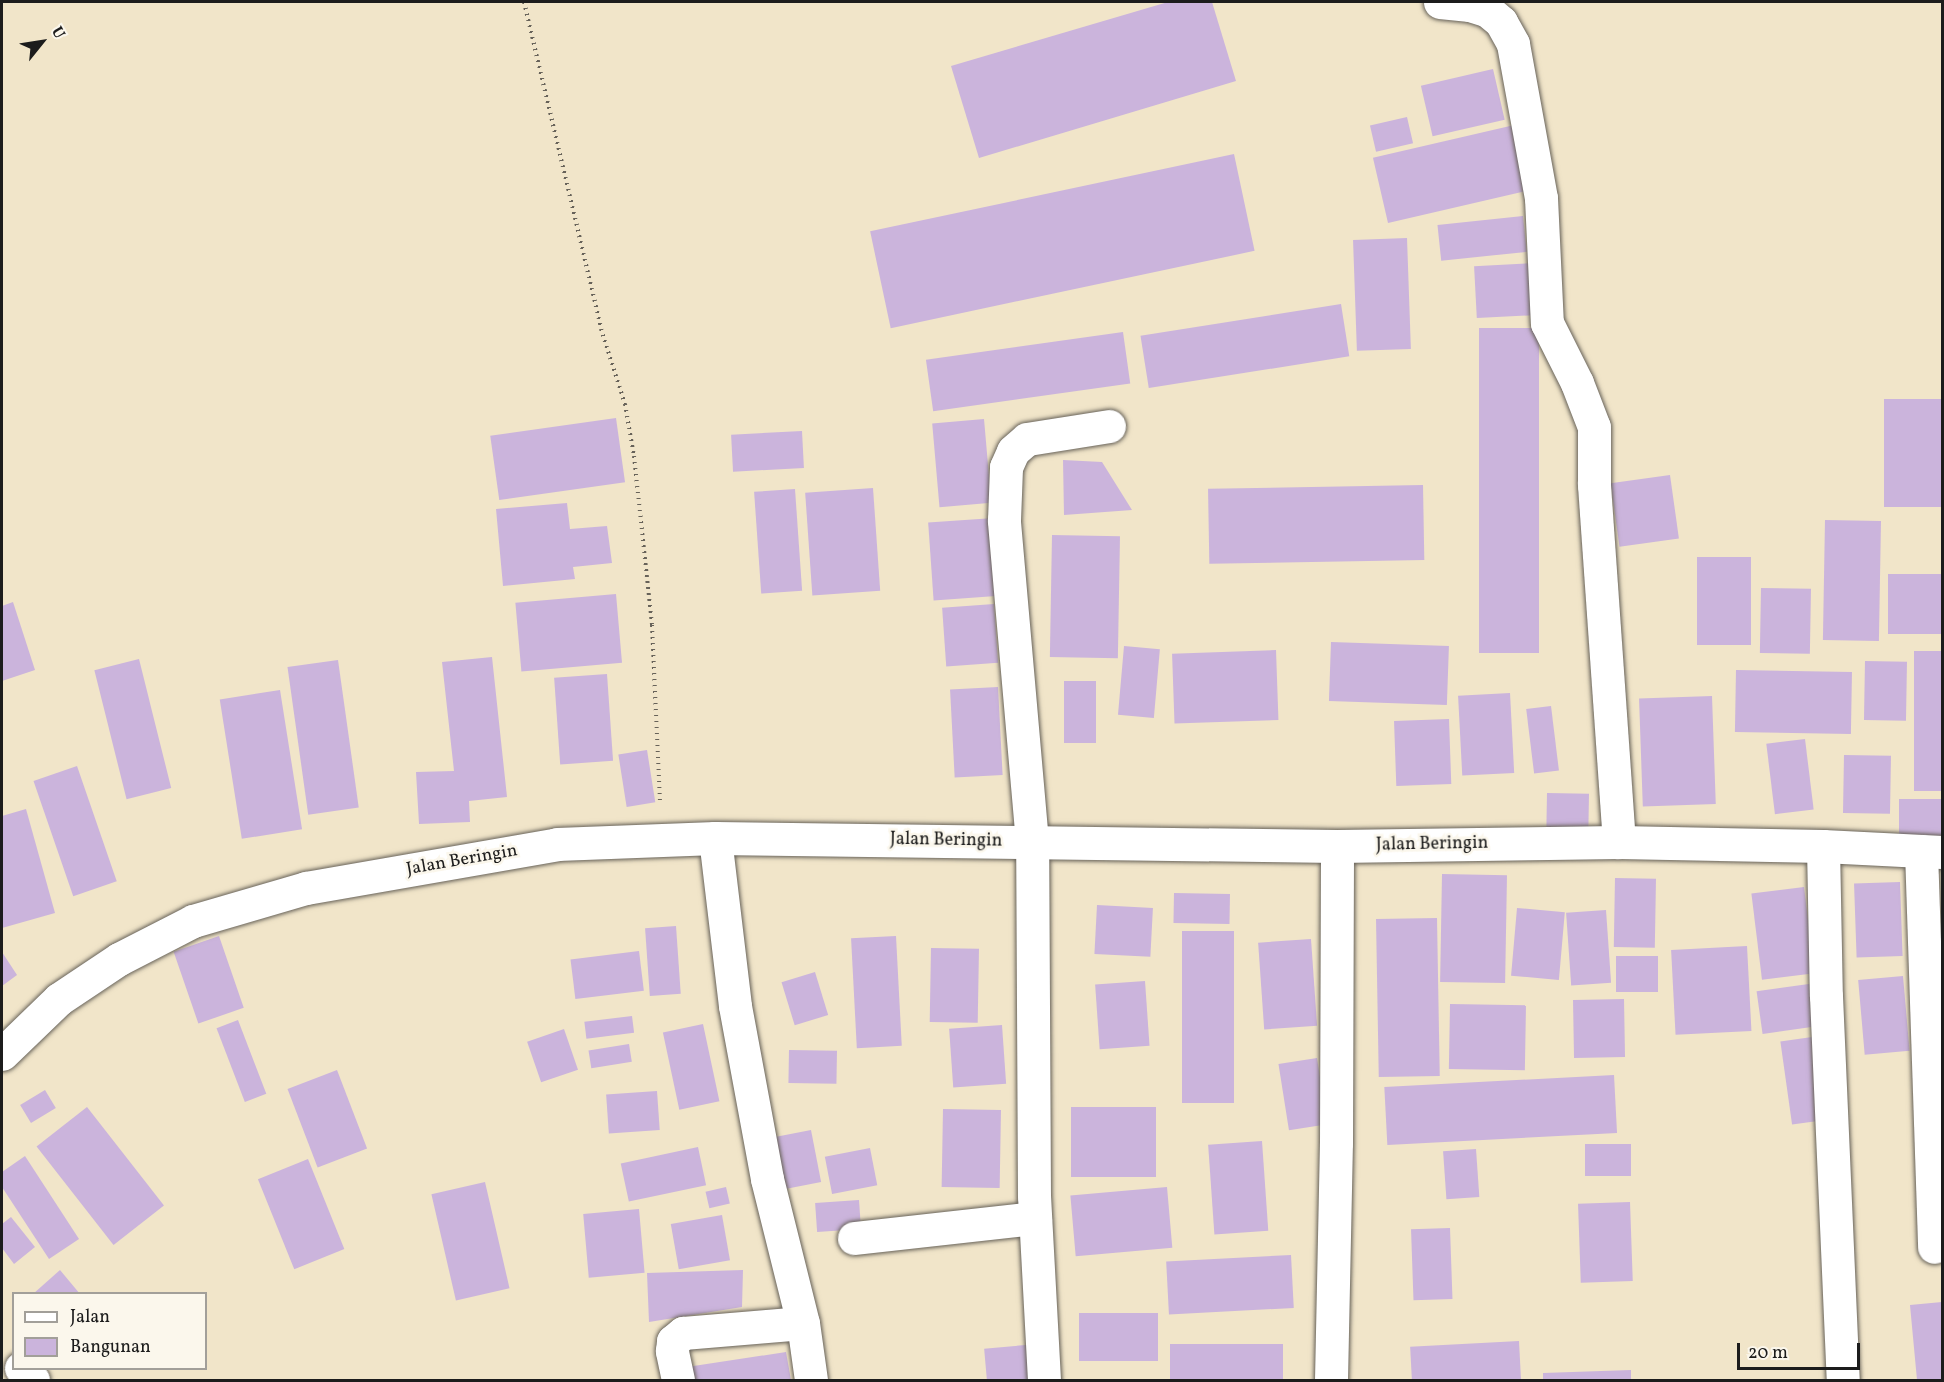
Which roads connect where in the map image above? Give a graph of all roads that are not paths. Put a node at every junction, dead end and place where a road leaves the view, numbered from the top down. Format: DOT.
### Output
graph roads {
  1 [pos="1440,2"];
  2 [pos="1109,426"];
  3 [pos="715,838"];
  4 [pos="1032,842"];
  5 [pos="1619,842"];
  6 [pos="1337,846"];
  7 [pos="1823,846"];
  8 [pos="1932,851"];
  9 [pos="2,1054"];
  10 [pos="1035,1218"];
  11 [pos="854,1238"];
  12 [pos="1934,1247"];
  13 [pos="803,1323"];
  14 [pos="678,1380"];
  15 [pos="811,1380"];
  16 [pos="1044,1380"];
  17 [pos="1331,1380"];
  18 [pos="1843,1380"];
  1 -- 5 [label="street"];
  2 -- 4 [label="street"];
  3 -- 4 [label="street, Jalan Beringin"];
  3 -- 9 [label="street, Jalan Beringin"];
  3 -- 13 [label="street"];
  4 -- 6 [label="street, Jalan Beringin"];
  4 -- 10 [label="street"];
  5 -- 6 [label="street, Jalan Beringin"];
  5 -- 7 [label="street, Jalan Beringin"];
  6 -- 17 [label="street"];
  7 -- 8 [label="street, Jalan Beringin"];
  7 -- 18 [label="street"];
  8 -- 12 [label="street"];
  10 -- 11 [label="street"];
  10 -- 16 [label="street"];
  13 -- 14 [label="street"];
  13 -- 15 [label="street"];
}
